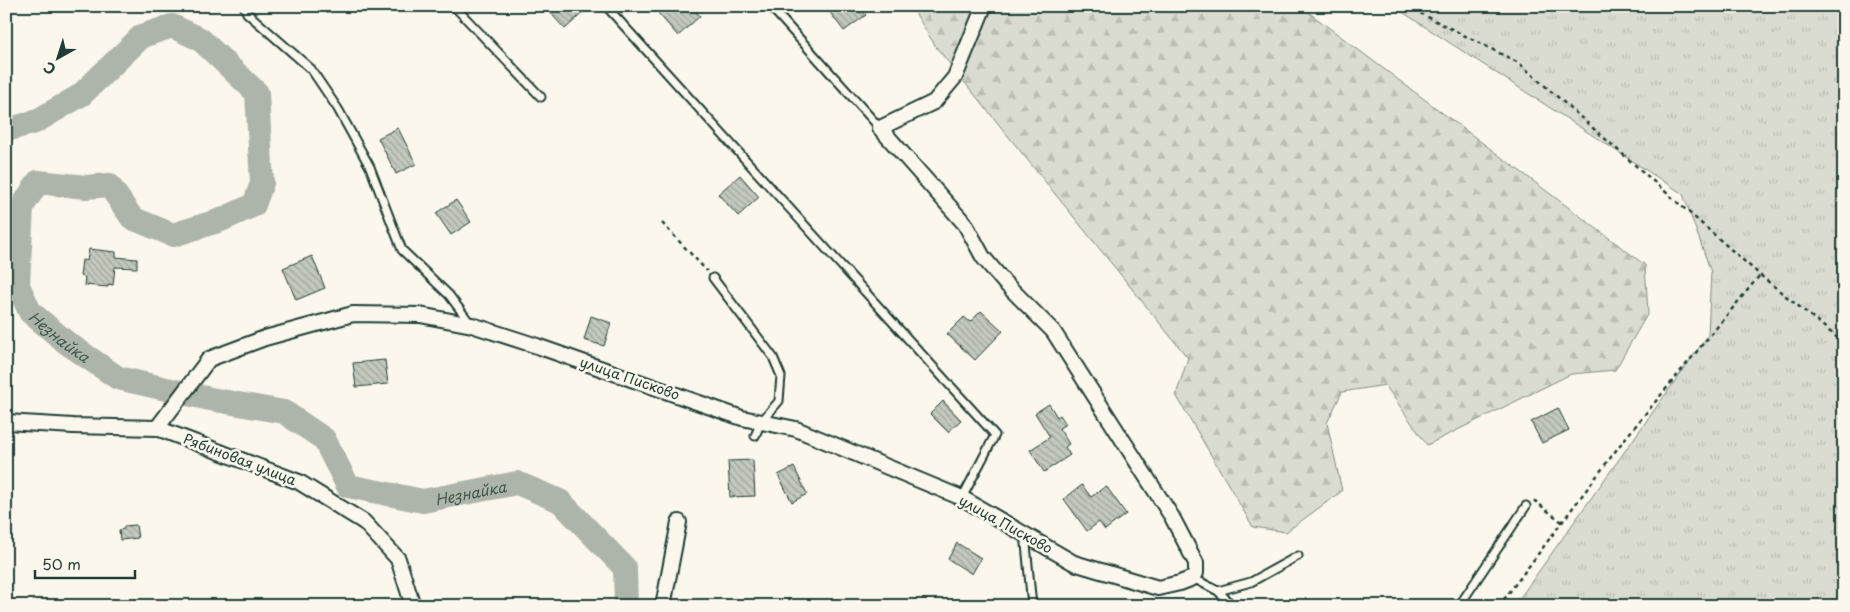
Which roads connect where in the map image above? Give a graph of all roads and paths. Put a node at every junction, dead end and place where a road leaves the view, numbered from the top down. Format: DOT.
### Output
graph roads {
  1 [pos="244,6"];
  2 [pos="454,6"];
  3 [pos="606,6"];
  4 [pos="770,6"];
  5 [pos="984,6"];
  6 [pos="1406,6"];
  7 [pos="541,97"];
  8 [pos="880,128"];
  9 [pos="662,223"];
  10 [pos="1760,275"];
  11 [pos="713,278"];
  12 [pos="472,325"];
  13 [pos="1844,343"];
  14 [pos="6,422"];
  15 [pos="761,422"];
  16 [pos="157,428"];
  17 [pos="755,436"];
  18 [pos="962,498"];
  19 [pos="1526,506"];
  20 [pos="679,522"];
  21 [pos="1562,522"];
  22 [pos="1025,534"];
  23 [pos="1298,556"];
  24 [pos="1193,578"];
  25 [pos="1218,591"];
  26 [pos="413,606"];
  27 [pos="663,606"];
  28 [pos="1032,606"];
  29 [pos="1233,606"];
  30 [pos="1459,606"];
  31 [pos="1499,606"];
  1 -- 12 [label="lane"];
  2 -- 7 [label="lane"];
  3 -- 18 [label="lane"];
  4 -- 8 [label="lane"];
  5 -- 8 [label="street"];
  6 -- 10 [label="path"];
  8 -- 24 [label="street"];
  9 -- 11 [label="path"];
  10 -- 13 [label="path"];
  10 -- 21 [label="path"];
  11 -- 15 [label="lane"];
  12 -- 15 [label="street, улица Писково"];
  12 -- 16 [label="street, улица Писково"];
  14 -- 16 [label="street, Рябиновая улица"];
  15 -- 17 [label="lane"];
  15 -- 18 [label="street, улица Писково"];
  16 -- 26 [label="street, Рябиновая улица"];
  18 -- 22 [label="street, улица Писково"];
  19 -- 21 [label="path"];
  19 -- 30 [label="lane"];
  20 -- 27 [label="street"];
  21 -- 31 [label="path"];
  22 -- 24 [label="street, улица Писково"];
  22 -- 28 [label="lane"];
  23 -- 25 [label="lane"];
  24 -- 25 [label="lane"];
  25 -- 29 [label="lane"];
}
